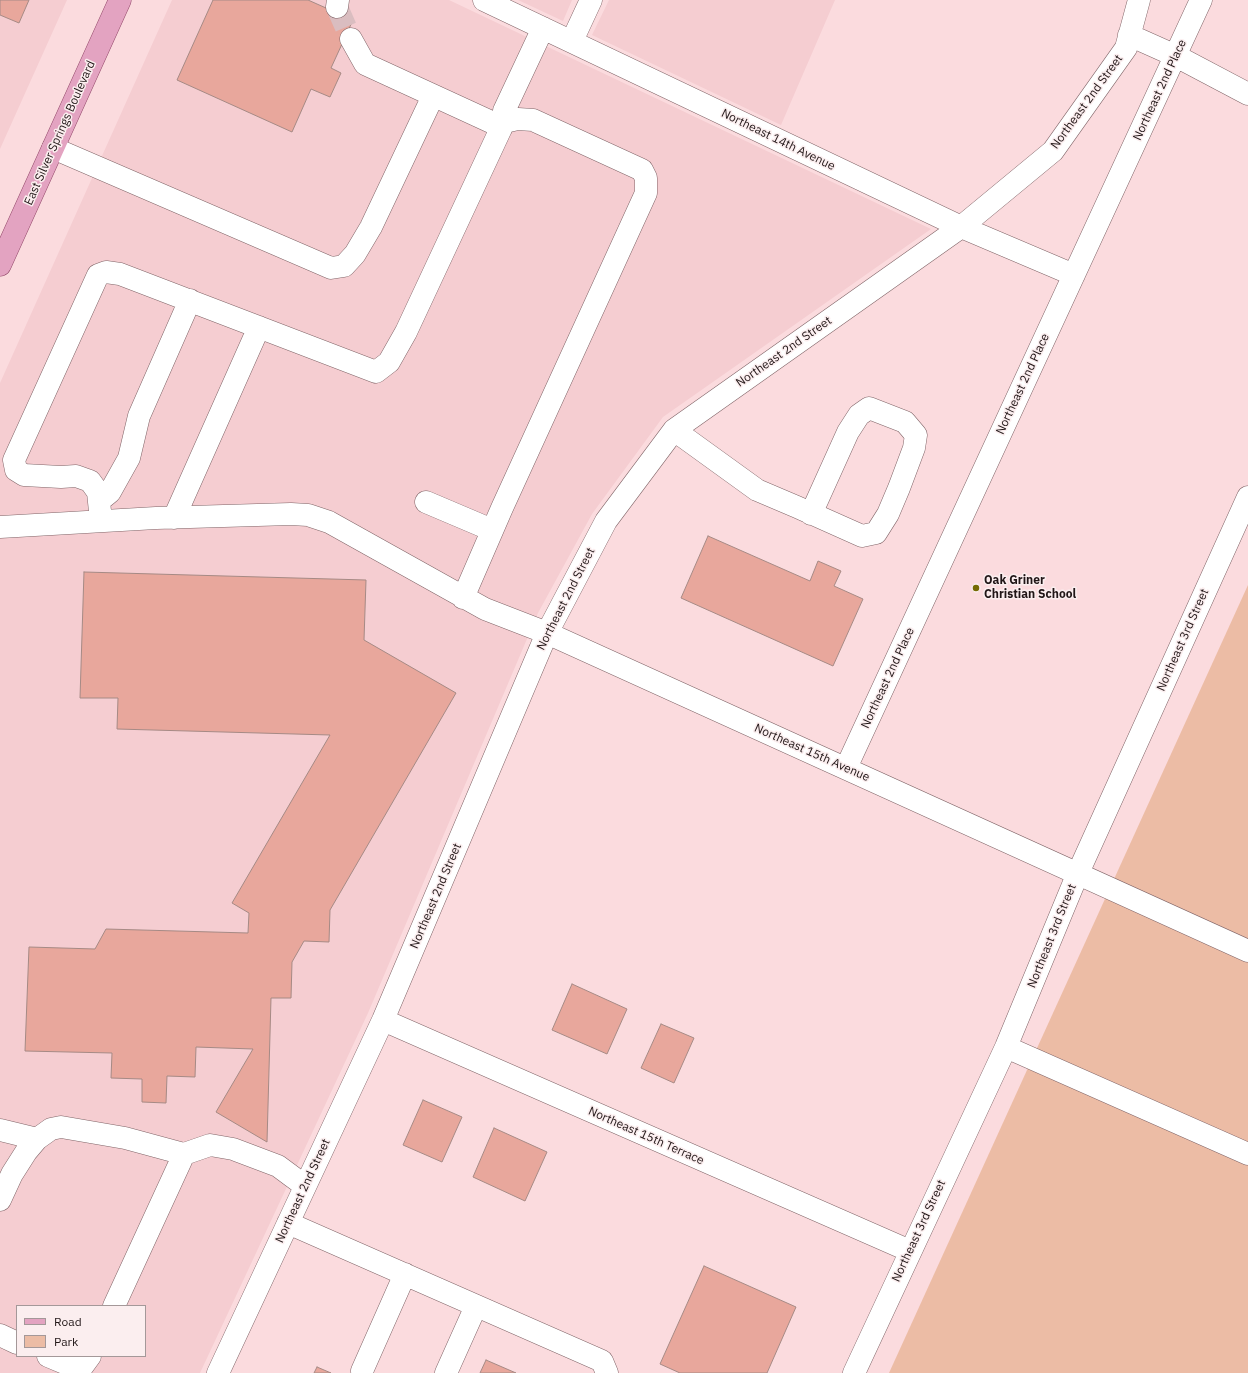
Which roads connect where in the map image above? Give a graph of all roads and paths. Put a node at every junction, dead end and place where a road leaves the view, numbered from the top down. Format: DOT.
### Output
graph roads {
  1 [pos="120,0"];
  2 [pos="484,0"];
  3 [pos="591,0"];
  4 [pos="1139,0"];
  5 [pos="1201,0"];
  6 [pos="543,28"];
  7 [pos="1129,35"];
  8 [pos="351,40"];
  9 [pos="572,41"];
  10 [pos="1176,56"];
  11 [pos="1248,94"];
  12 [pos="433,96"];
  13 [pos="502,127"];
  14 [pos="53,148"];
  15 [pos="961,227"];
  16 [pos="0,265"];
  17 [pos="1074,275"];
  18 [pos="190,300"];
  19 [pos="259,327"];
  20 [pos="674,430"];
  21 [pos="1248,497"];
  22 [pos="426,502"];
  23 [pos="100,511"];
  24 [pos="811,514"];
  25 [pos="174,518"];
  26 [pos="0,527"];
  27 [pos="492,530"];
  28 [pos="463,598"];
  29 [pos="547,633"];
  30 [pos="846,768"];
  31 [pos="1078,873"];
  32 [pos="1248,951"];
  33 [pos="383,1020"];
  34 [pos="1006,1047"];
  35 [pos="0,1130"];
  36 [pos="37,1139"];
  37 [pos="184,1154"];
  38 [pos="1248,1154"];
  39 [pos="305,1186"];
  40 [pos="0,1200"];
  41 [pos="288,1223"];
  42 [pos="910,1251"];
  43 [pos="405,1274"];
  44 [pos="114,1305"];
  45 [pos="476,1306"];
  46 [pos="0,1335"];
  47 [pos="16,1343"];
  48 [pos="50,1357"];
  49 [pos="89,1357"];
  50 [pos="362,1371"];
  51 [pos="218,1373"];
  52 [pos="446,1373"];
  53 [pos="607,1373"];
  54 [pos="854,1373"];
  1 -- 14 [label="main road, East Silver Springs Boulevard"];
  2 -- 6 [label="street, Northeast 14th Avenue"];
  3 -- 9 [label="street"];
  4 -- 7 [label="street, Northeast 2nd Street"];
  5 -- 10 [label="street, Northeast 2nd Place"];
  6 -- 9 [label="street, Northeast 14th Avenue"];
  6 -- 13 [label="street"];
  7 -- 10 [label="street"];
  7 -- 15 [label="street, Northeast 2nd Street"];
  8 -- 12 [label="street"];
  9 -- 15 [label="street, Northeast 14th Avenue"];
  10 -- 11 [label="street"];
  10 -- 17 [label="street, Northeast 2nd Place"];
  12 -- 13 [label="street"];
  12 -- 14 [label="street"];
  13 -- 19 [label="street"];
  13 -- 27 [label="street"];
  14 -- 16 [label="main road, East Silver Springs Boulevard"];
  15 -- 17 [label="street, Northeast 14th Avenue"];
  15 -- 20 [label="street, Northeast 2nd Street"];
  17 -- 30 [label="street, Northeast 2nd Place"];
  18 -- 19 [label="street"];
  18 -- 23 [label="street"];
  18 -- 23 [label="street"];
  19 -- 25 [label="street"];
  20 -- 24 [label="street"];
  20 -- 29 [label="street, Northeast 2nd Street"];
  21 -- 31 [label="street, Northeast 3rd Street"];
  22 -- 27 [label="street"];
  23 -- 25 [label="street, Northeast 15th Avenue"];
  23 -- 26 [label="street, Northeast 15th Avenue"];
  24 -- 24 [label="street"];
  25 -- 28 [label="street, Northeast 15th Avenue"];
  27 -- 28 [label="street"];
  28 -- 29 [label="street, Northeast 15th Avenue"];
  29 -- 30 [label="street, Northeast 15th Avenue"];
  29 -- 33 [label="street, Northeast 2nd Street"];
  30 -- 31 [label="street, Northeast 15th Avenue"];
  31 -- 32 [label="street, Northeast 15th Avenue"];
  31 -- 34 [label="street, Northeast 3rd Street"];
  33 -- 39 [label="street, Northeast 2nd Street"];
  33 -- 42 [label="street, Northeast 15th Terrace"];
  34 -- 38 [label="street"];
  34 -- 42 [label="street, Northeast 3rd Street"];
  35 -- 36 [label="street"];
  36 -- 37 [label="street"];
  36 -- 40 [label="street"];
  37 -- 39 [label="street"];
  37 -- 44 [label="street"];
  39 -- 41 [label="street, Northeast 2nd Street"];
  41 -- 43 [label="street"];
  41 -- 51 [label="street, Northeast 2nd Street"];
  42 -- 54 [label="street, Northeast 3rd Street"];
  43 -- 45 [label="street"];
  43 -- 50 [label="street"];
  45 -- 52 [label="street"];
  45 -- 53 [label="street"];
  46 -- 47 [label="street"];
  48 -- 49 [label="street"];
}
